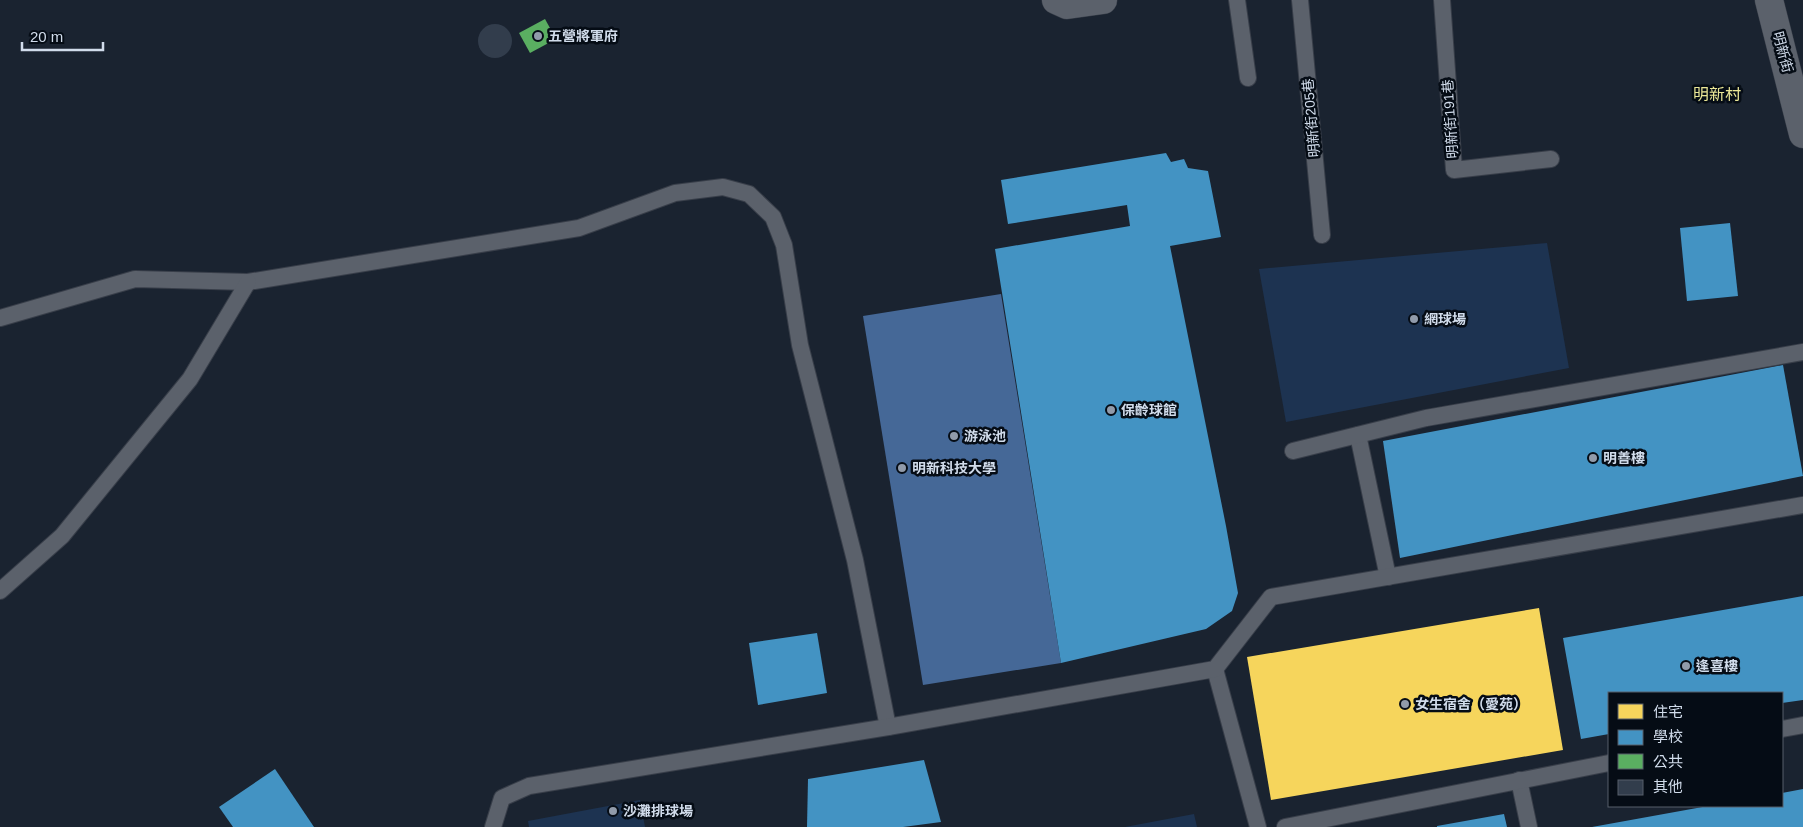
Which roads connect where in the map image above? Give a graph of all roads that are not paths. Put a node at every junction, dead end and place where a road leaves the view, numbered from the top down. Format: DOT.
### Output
graph roads {
  1 [pos="1056,0"];
  2 [pos="1103,0"];
  3 [pos="1236,0"];
  4 [pos="1300,0"];
  5 [pos="1442,0"];
  6 [pos="1769,0"];
  7 [pos="1248,78"];
  8 [pos="1803,134"];
  9 [pos="1551,159"];
  10 [pos="1322,235"];
  11 [pos="248,282"];
  12 [pos="0,318"];
  13 [pos="1803,352"];
  14 [pos="1358,435"];
  15 [pos="1293,451"];
  16 [pos="1803,505"];
  17 [pos="1388,577"];
  18 [pos="0,591"];
  19 [pos="1215,669"];
  20 [pos="1803,724"];
  21 [pos="888,727"];
  22 [pos="1783,729"];
  23 [pos="1608,763"];
  24 [pos="1519,780"];
  25 [pos="493,827"];
  26 [pos="1258,827"];
  27 [pos="1285,827"];
  28 [pos="1529,827"];
  1 -- 2 [label="street"];
  3 -- 7 [label="lane"];
  4 -- 10 [label="lane, 明新街205巷"];
  5 -- 9 [label="lane, 明新街191巷"];
  6 -- 8 [label="street, 明新街"];
  11 -- 12 [label="lane"];
  11 -- 18 [label="lane"];
  11 -- 21 [label="lane"];
  13 -- 14 [label="lane"];
  14 -- 15 [label="lane"];
  14 -- 17 [label="lane"];
  16 -- 17 [label="lane"];
  17 -- 19 [label="lane"];
  19 -- 21 [label="lane"];
  19 -- 26 [label="lane"];
  20 -- 22 [label="lane"];
  21 -- 25 [label="lane"];
  23 -- 24 [label="lane"];
  24 -- 27 [label="lane"];
  24 -- 28 [label="lane"];
}
